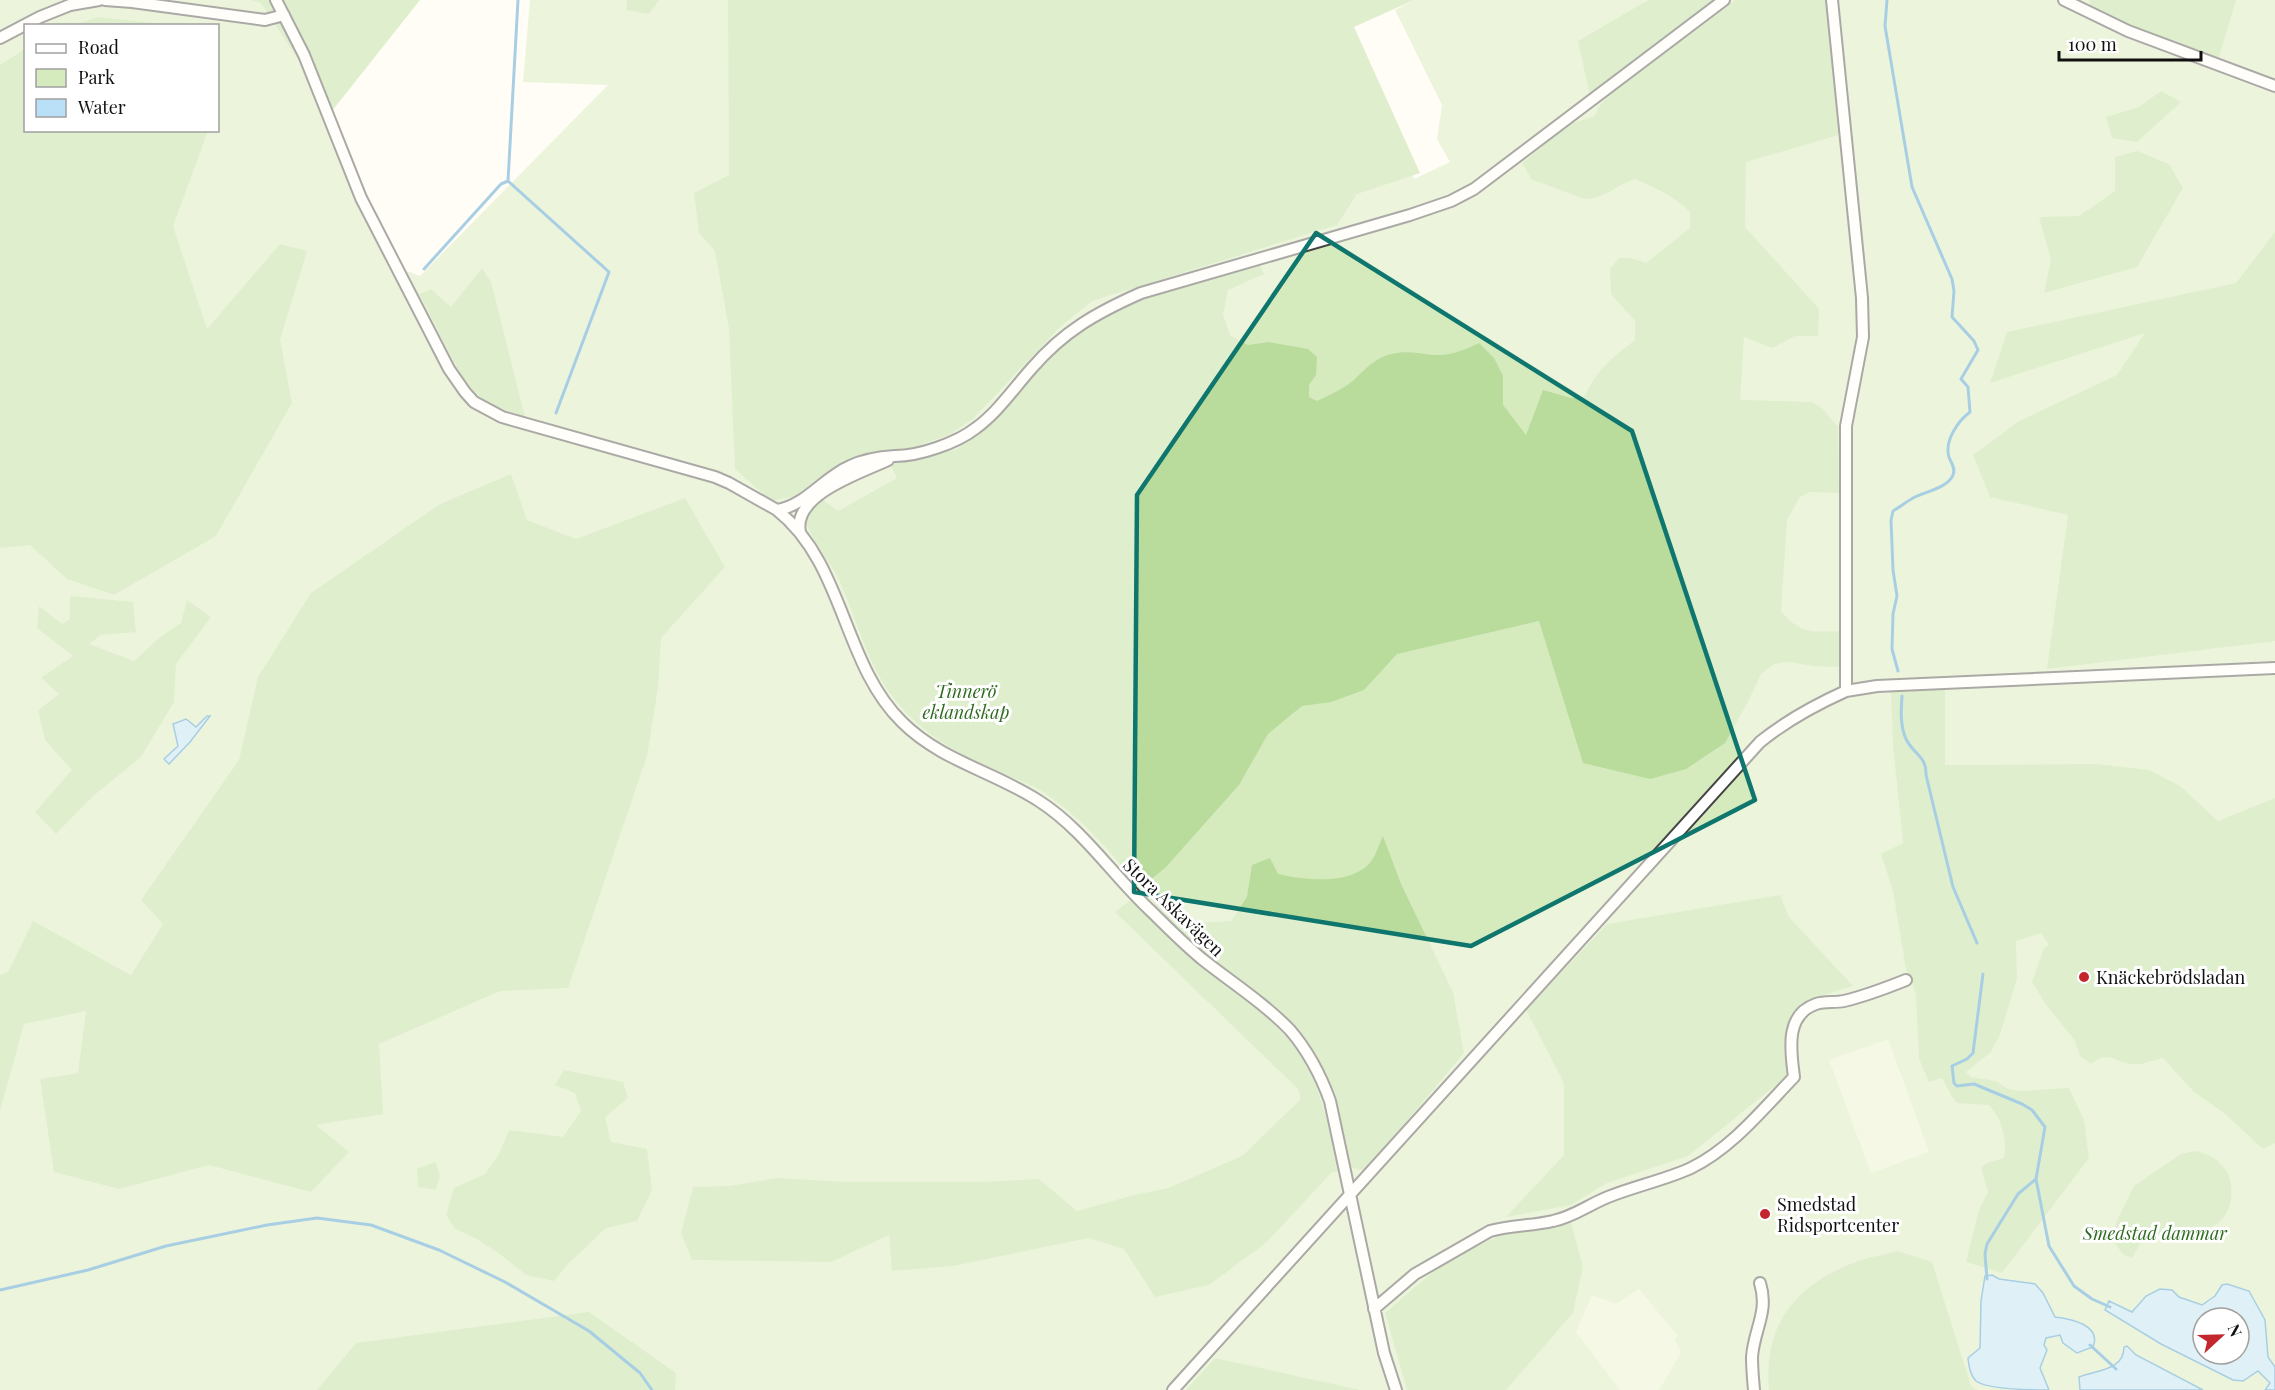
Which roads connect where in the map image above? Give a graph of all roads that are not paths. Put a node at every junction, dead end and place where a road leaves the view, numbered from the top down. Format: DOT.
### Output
graph roads {
  1 [pos="99,0"];
  2 [pos="105,0"];
  3 [pos="276,0"];
  4 [pos="1724,0"];
  5 [pos="1832,0"];
  6 [pos="2064,0"];
  7 [pos="284,15"];
  8 [pos="27,24"];
  9 [pos="24,25"];
  10 [pos="0,38"];
  11 [pos="2275,86"];
  12 [pos="895,456"];
  13 [pos="777,510"];
  14 [pos="800,532"];
  15 [pos="2275,668"];
  16 [pos="1846,690"];
  17 [pos="1906,980"];
  18 [pos="1349,1194"];
  19 [pos="1760,1283"];
  20 [pos="1374,1310"];
  21 [pos="1173,1390"];
  22 [pos="1395,1390"];
  23 [pos="1754,1390"];
  1 -- 8 [label="street"];
  2 -- 7 [label="street"];
  3 -- 7 [label="street, Stora Askavägen"];
  4 -- 12 [label="street"];
  5 -- 16 [label="street"];
  6 -- 11 [label="street"];
  7 -- 13 [label="street, Stora Askavägen"];
  9 -- 10 [label="street"];
  12 -- 13 [label="street"];
  12 -- 14 [label="street"];
  13 -- 14 [label="street, Stora Askavägen"];
  14 -- 18 [label="street, Stora Askavägen"];
  15 -- 16 [label="street"];
  16 -- 18 [label="street"];
  17 -- 20 [label="street"];
  18 -- 20 [label="street, Stora Askavägen"];
  18 -- 21 [label="street"];
  19 -- 23 [label="street"];
  20 -- 22 [label="street, Stora Askavägen"];
}
